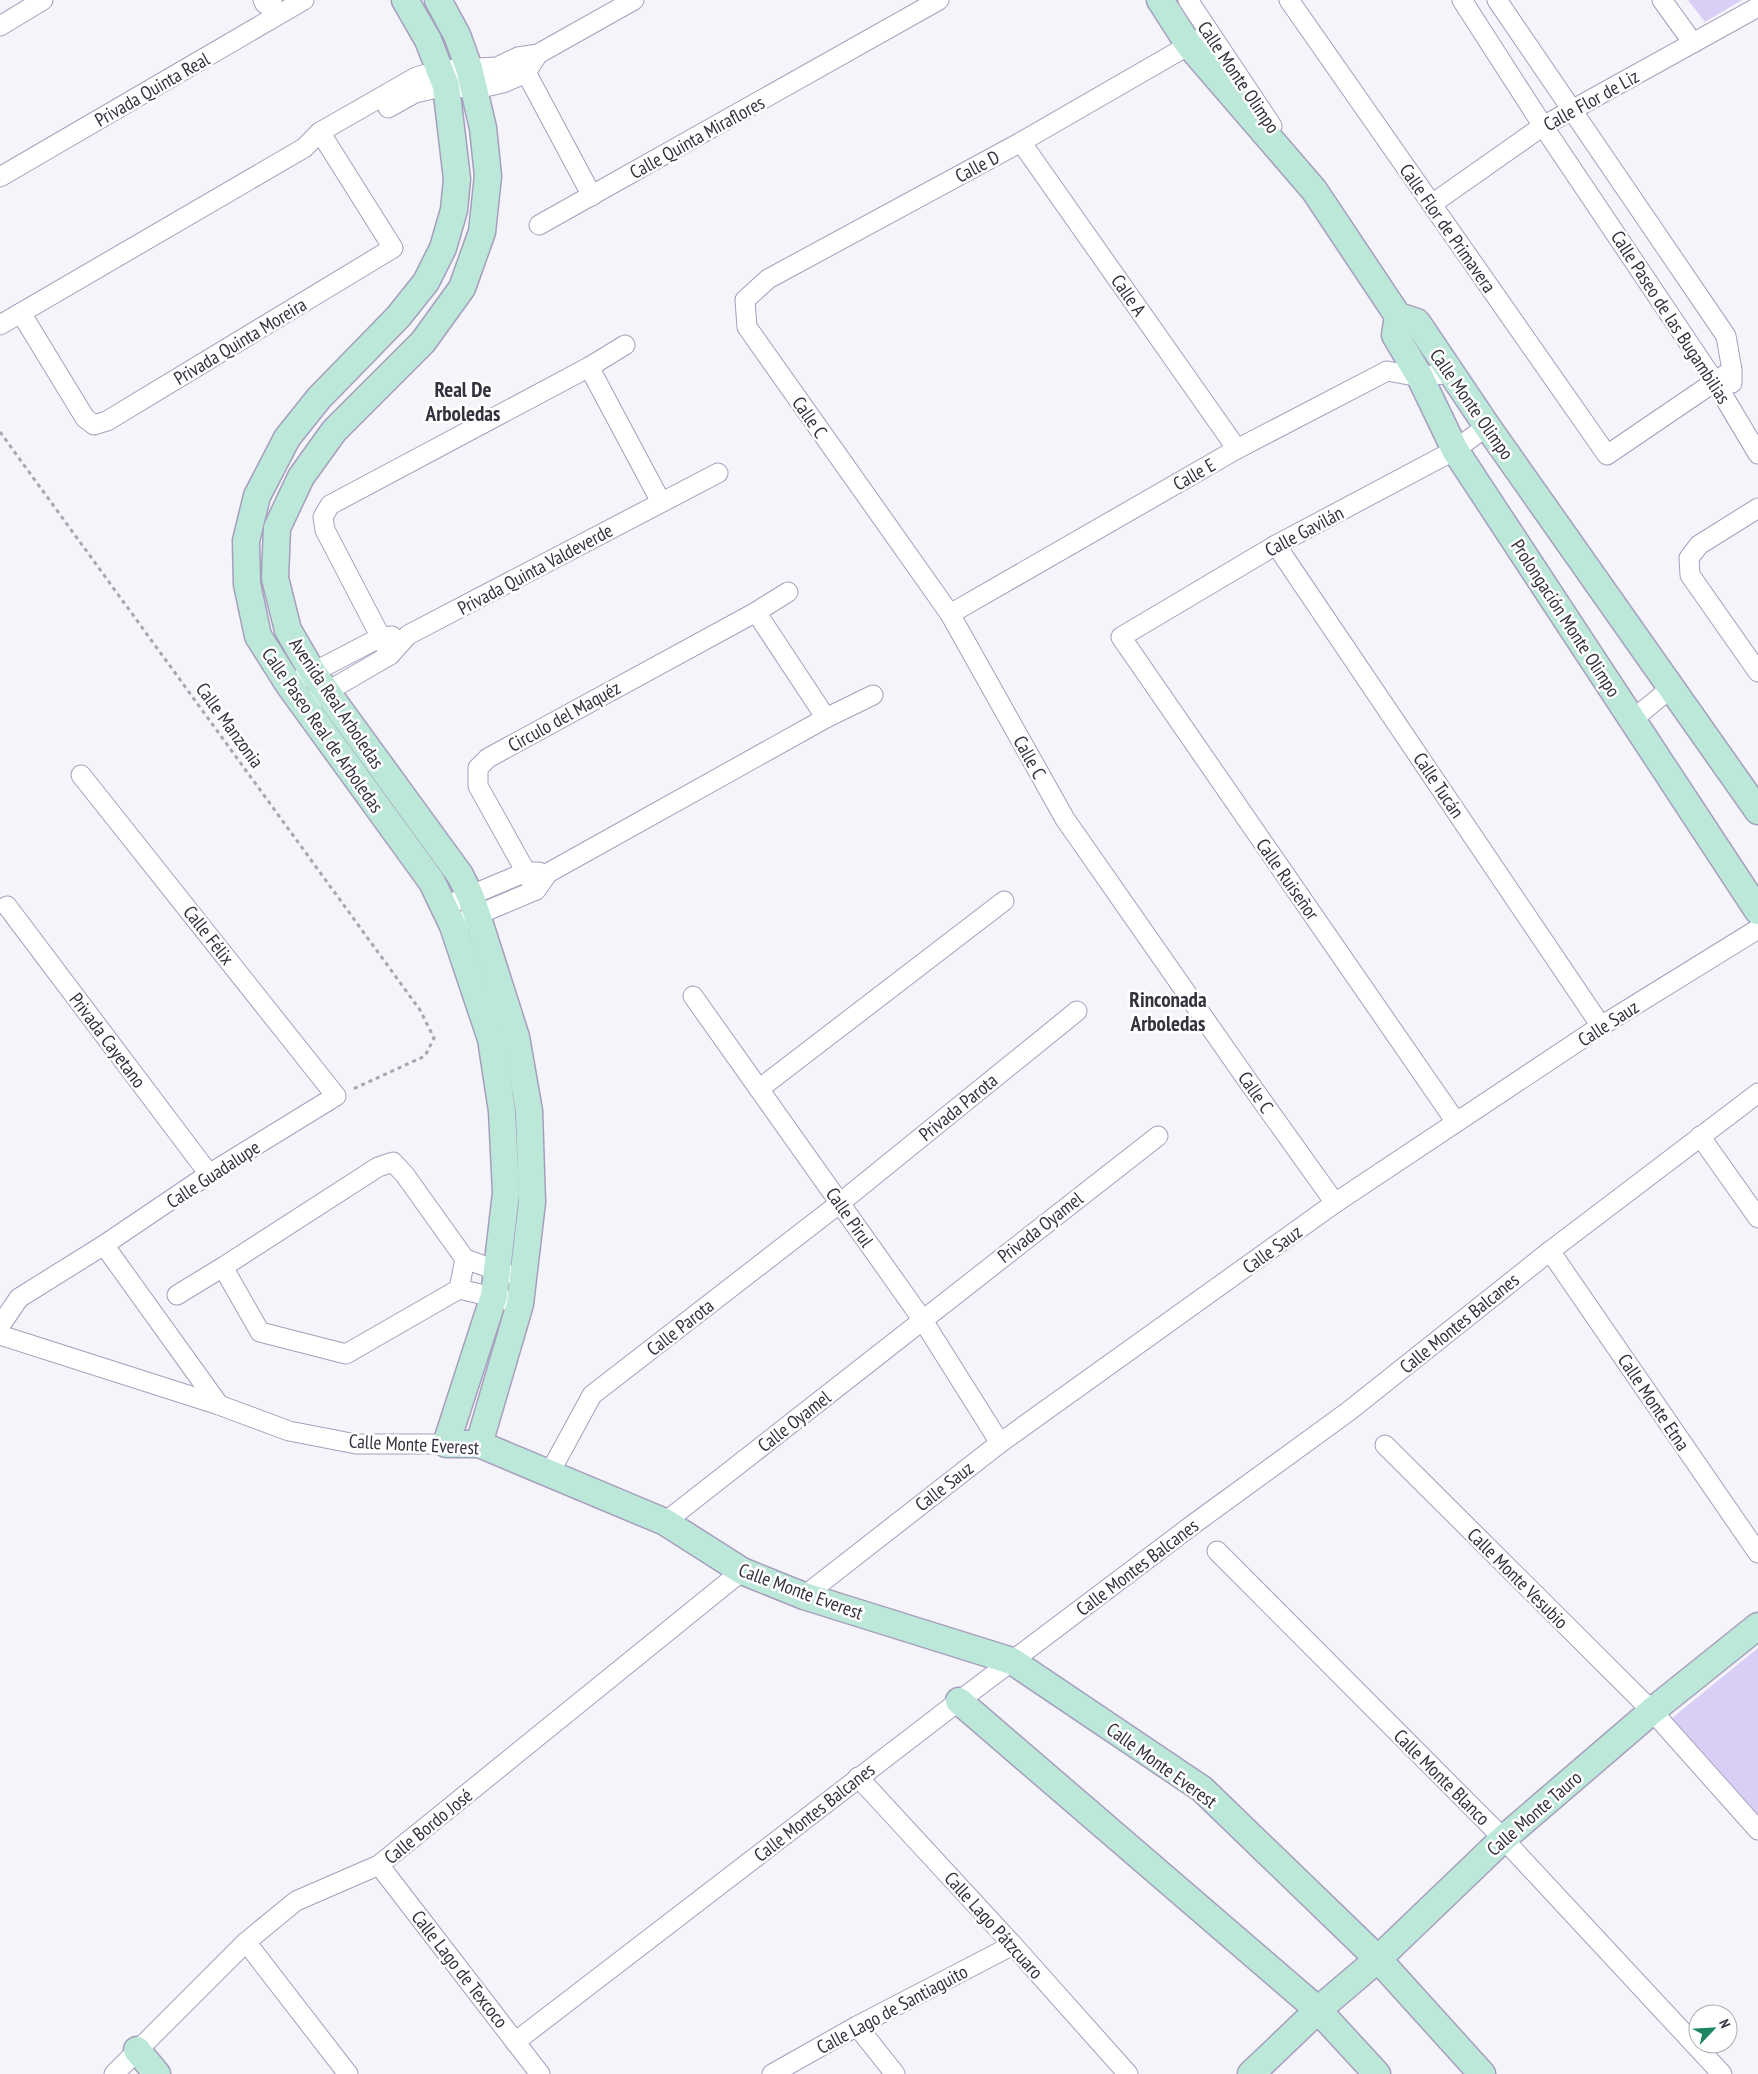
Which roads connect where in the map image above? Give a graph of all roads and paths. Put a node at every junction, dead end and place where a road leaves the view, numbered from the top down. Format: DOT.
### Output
graph roads {
  1 [pos="43,0"];
  2 [pos="263,0"];
  3 [pos="272,0"];
  4 [pos="304,0"];
  5 [pos="405,0"];
  6 [pos="438,0"];
  7 [pos="634,0"];
  8 [pos="939,0"];
  9 [pos="1160,0"];
  10 [pos="1188,0"];
  11 [pos="1289,0"];
  12 [pos="1462,0"];
  13 [pos="1497,0"];
  14 [pos="1662,0"];
  15 [pos="1758,7"];
  16 [pos="0,26"];
  17 [pos="1200,39"];
  18 [pos="1693,43"];
  19 [pos="522,65"];
  20 [pos="444,78"];
  21 [pos="472,79"];
  22 [pos="1572,110"];
  23 [pos="1543,126"];
  24 [pos="323,138"];
  25 [pos="1021,142"];
  26 [pos="0,177"];
  27 [pos="592,196"];
  28 [pos="1432,204"];
  29 [pos="540,225"];
  30 [pos="745,300"];
  31 [pos="21,313"];
  32 [pos="1398,316"];
  33 [pos="0,325"];
  34 [pos="625,345"];
  35 [pos="589,367"];
  36 [pos="1732,370"];
  37 [pos="1450,373"];
  38 [pos="1420,377"];
  39 [pos="1715,382"];
  40 [pos="1731,409"];
  41 [pos="1487,426"];
  42 [pos="0,432"];
  43 [pos="1237,449"];
  44 [pos="1455,450"];
  45 [pos="1758,454"];
  46 [pos="718,474"];
  47 [pos="661,502"];
  48 [pos="1758,508"];
  49 [pos="1276,545"];
  50 [pos="788,592"];
  51 [pos="756,612"];
  52 [pos="950,614"];
  53 [pos="408,635"];
  54 [pos="381,637"];
  55 [pos="1120,637"];
  56 [pos="390,655"];
  57 [pos="1758,672"];
  58 [pos="319,682"];
  59 [pos="1671,688"];
  60 [pos="296,695"];
  61 [pos="873,695"];
  62 [pos="826,718"];
  63 [pos="1632,720"];
  64 [pos="81,775"];
  65 [pos="1758,811"];
  66 [pos="526,872"];
  67 [pos="548,873"];
  68 [pos="536,890"];
  69 [pos="1004,901"];
  70 [pos="473,905"];
  71 [pos="7,906"];
  72 [pos="1758,911"];
  73 [pos="449,916"];
  74 [pos="1758,928"];
  75 [pos="693,996"];
  76 [pos="1077,1011"];
  77 [pos="1601,1026"];
  78 [pos="759,1089"];
  79 [pos="1758,1094"];
  80 [pos="336,1096"];
  81 [pos="1456,1122"];
  82 [pos="1158,1136"];
  83 [pos="1700,1136"];
  84 [pos="209,1174"];
  85 [pos="840,1203"];
  86 [pos="1335,1203"];
  87 [pos="1758,1218"];
  88 [pos="104,1245"];
  89 [pos="1550,1251"];
  90 [pos="465,1259"];
  91 [pos="223,1267"];
  92 [pos="523,1278"];
  93 [pos="496,1284"];
  94 [pos="459,1289"];
  95 [pos="177,1295"];
  96 [pos="520,1304"];
  97 [pos="922,1319"];
  98 [pos="0,1326"];
  99 [pos="0,1335"];
  100 [pos="219,1404"];
  101 [pos="1000,1443"];
  102 [pos="446,1444"];
  103 [pos="478,1444"];
  104 [pos="1385,1445"];
  105 [pos="549,1474"];
  106 [pos="665,1522"];
  107 [pos="1217,1551"];
  108 [pos="1758,1553"];
  109 [pos="742,1571"];
  110 [pos="804,1596"];
  111 [pos="1758,1626"];
  112 [pos="1012,1661"];
  113 [pos="960,1700"];
  114 [pos="1652,1711"];
  115 [pos="858,1777"];
  116 [pos="1758,1830"];
  117 [pos="1503,1839"];
  118 [pos="379,1865"];
  119 [pos="246,1942"];
  120 [pos="1013,1945"];
  121 [pos="1378,1959"];
  122 [pos="1318,2010"];
  123 [pos="857,2026"];
  124 [pos="515,2042"];
  125 [pos="137,2050"];
  126 [pos="114,2074"];
  127 [pos="157,2074"];
  128 [pos="348,2074"];
  129 [pos="540,2074"];
  130 [pos="772,2074"];
  131 [pos="895,2074"];
  132 [pos="1128,2074"];
  133 [pos="1251,2074"];
  134 [pos="1377,2074"];
  135 [pos="1482,2074"];
  136 [pos="1722,2074"];
  1 -- 16 [label="street"];
  2 -- 3 [label="street"];
  4 -- 26 [label="street, Privada Quinta Real"];
  5 -- 20 [label="street, Calle Paseo Real de Arboledas"];
  6 -- 21 [label="street, Avenida Real Arboledas"];
  7 -- 19 [label="street"];
  8 -- 27 [label="street, Calle Quinta Miraflores"];
  9 -- 17 [label="street"];
  10 -- 17 [label="street, Calle Monte Olimpo"];
  11 -- 28 [label="street, Calle Flor de Primavera"];
  12 -- 23 [label="street, Calle Paseo de las Bugambilias"];
  13 -- 22 [label="street, Calle Paseo de las Bugambilias"];
  14 -- 18 [label="street"];
  15 -- 18 [label="street, Calle Flor de Liz"];
  17 -- 25 [label="street, Calle D"];
  17 -- 32 [label="street, Calle Monte Olimpo"];
  18 -- 22 [label="street, Calle Flor de Liz"];
  19 -- 21 [label="street"];
  19 -- 27 [label="street"];
  20 -- 21 [label="street"];
  20 -- 24 [label="street"];
  20 -- 60 [label="street, Calle Paseo Real de Arboledas"];
  21 -- 58 [label="street, Avenida Real Arboledas"];
  22 -- 23 [label="street, Calle Flor de Liz"];
  22 -- 36 [label="street, Calle Paseo de las Bugambilias"];
  23 -- 28 [label="street, Calle Flor de Liz"];
  23 -- 39 [label="street, Calle Paseo de las Bugambilias"];
  24 -- 31 [label="street"];
  24 -- 31 [label="street, Privada Quinta Moreira"];
  25 -- 30 [label="street, Calle D"];
  25 -- 43 [label="street, Calle A"];
  27 -- 29 [label="street, Calle Quinta Miraflores"];
  28 -- 39 [label="street, Calle Flor de Primavera"];
  30 -- 52 [label="street, Calle C"];
  31 -- 33 [label="street"];
  32 -- 37 [label="street, Calle Monte Olimpo"];
  32 -- 38 [label="street, Prolongación Monte Olimpo"];
  34 -- 35 [label="street"];
  35 -- 47 [label="street"];
  35 -- 54 [label="street"];
  36 -- 39 [label="street"];
  36 -- 40 [label="street, Calle Paseo de las Bugambilias"];
  37 -- 38 [label="street, Calle E"];
  37 -- 41 [label="street, Calle Monte Olimpo"];
  38 -- 43 [label="street, Calle E"];
  38 -- 44 [label="street, Prolongación Monte Olimpo"];
  39 -- 40 [label="street, Calle Paseo de las Bugambilias"];
  40 -- 45 [label="street"];
  41 -- 44 [label="street, Calle Gavilán"];
  41 -- 59 [label="street, Calle Monte Olimpo"];
  42 -- 80 [label="path, Calle Manzonia"];
  43 -- 52 [label="street, Calle E"];
  44 -- 49 [label="street, Calle Gavilán"];
  44 -- 63 [label="street, Prolongación Monte Olimpo"];
  46 -- 47 [label="street, Privada Quinta Valdeverde"];
  47 -- 53 [label="street, Privada Quinta Valdeverde"];
  48 -- 57 [label="street"];
  49 -- 55 [label="street, Calle Gavilán"];
  49 -- 77 [label="street, Calle Tucán"];
  50 -- 51 [label="street, Circulo del Maquéz"];
  51 -- 62 [label="street"];
  51 -- 66 [label="street, Circulo del Maquéz"];
  52 -- 86 [label="street, Calle C"];
  53 -- 54 [label="street, Privada Quinta Valdeverde"];
  53 -- 56 [label="street, Privada Quinta Valdeverde"];
  54 -- 56 [label="street"];
  54 -- 58 [label="street, Privada Quinta Valdeverde"];
  55 -- 81 [label="street, Calle Ruiseñor"];
  56 -- 58 [label="street, Privada Quinta Valdeverde"];
  58 -- 60 [label="street, Privada Quinta Valdeverde"];
  58 -- 60 [label="street, Privada Quinta Valdeverde"];
  58 -- 70 [label="street, Avenida Real Arboledas"];
  59 -- 63 [label="street"];
  59 -- 65 [label="street, Calle Monte Olimpo"];
  60 -- 73 [label="street, Calle Paseo Real de Arboledas"];
  61 -- 62 [label="street"];
  62 -- 67 [label="street"];
  63 -- 72 [label="street, Prolongación Monte Olimpo"];
  64 -- 80 [label="street, Calle Félix"];
  66 -- 67 [label="street"];
  66 -- 68 [label="street, Circulo del Maquéz"];
  66 -- 70 [label="street"];
  67 -- 68 [label="street"];
  68 -- 70 [label="street"];
  69 -- 78 [label="street"];
  70 -- 73 [label="street"];
  70 -- 92 [label="street, Avenida Real Arboledas"];
  71 -- 84 [label="street, Privada Cayetano"];
  73 -- 93 [label="street, Calle Paseo Real de Arboledas"];
  74 -- 77 [label="street, Calle Sauz"];
  75 -- 78 [label="street, Calle Pirul"];
  76 -- 85 [label="street, Privada Parota"];
  77 -- 81 [label="street, Calle Sauz"];
  78 -- 85 [label="street, Calle Pirul"];
  79 -- 83 [label="street, Calle Montes Balcanes"];
  80 -- 84 [label="street, Calle Guadalupe"];
  81 -- 86 [label="street, Calle Sauz"];
  82 -- 97 [label="street, Privada Oyamel"];
  83 -- 87 [label="street"];
  83 -- 89 [label="street, Calle Montes Balcanes"];
  84 -- 88 [label="street, Calle Guadalupe"];
  85 -- 97 [label="street, Calle Pirul"];
  85 -- 105 [label="street, Calle Parota"];
  86 -- 101 [label="street, Calle Sauz"];
  88 -- 98 [label="street, Calle Guadalupe"];
  88 -- 100 [label="street"];
  89 -- 108 [label="street, Calle Monte Etna"];
  89 -- 112 [label="street, Calle Montes Balcanes"];
  90 -- 91 [label="street"];
  90 -- 93 [label="street"];
  90 -- 94 [label="street"];
  91 -- 94 [label="street"];
  91 -- 95 [label="street"];
  92 -- 93 [label="street"];
  92 -- 96 [label="street, Avenida Real Arboledas"];
  93 -- 94 [label="street"];
  93 -- 96 [label="street"];
  93 -- 102 [label="street, Calle Paseo Real de Arboledas"];
  96 -- 103 [label="street, Avenida Real Arboledas"];
  97 -- 101 [label="street, Calle Pirul"];
  97 -- 106 [label="street, Calle Oyamel"];
  99 -- 100 [label="street, Calle Monte Everest"];
  100 -- 102 [label="street, Calle Monte Everest"];
  101 -- 110 [label="street, Calle Sauz"];
  102 -- 103 [label="street, Calle Monte Everest"];
  103 -- 105 [label="street, Calle Monte Everest"];
  104 -- 114 [label="street, Calle Monte Vesubio"];
  105 -- 106 [label="street, Calle Monte Everest"];
  106 -- 109 [label="street, Calle Monte Everest"];
  107 -- 117 [label="street, Calle Monte Blanco"];
  109 -- 110 [label="street, Calle Monte Everest"];
  109 -- 118 [label="street, Calle Bordo José"];
  110 -- 112 [label="street, Calle Monte Everest"];
  111 -- 114 [label="street, Calle Monte Tauro"];
  112 -- 113 [label="street, Calle Montes Balcanes"];
  112 -- 121 [label="street, Calle Monte Everest"];
  113 -- 115 [label="street, Calle Montes Balcanes"];
  113 -- 122 [label="street"];
  114 -- 116 [label="street, Calle Monte Vesubio"];
  114 -- 117 [label="street, Calle Monte Tauro"];
  115 -- 120 [label="street, Calle Lago Pátzcuaro"];
  115 -- 124 [label="street, Calle Montes Balcanes"];
  117 -- 121 [label="street, Calle Monte Tauro"];
  117 -- 136 [label="street, Calle Monte Blanco"];
  118 -- 119 [label="street, Calle Bordo José"];
  118 -- 124 [label="street, Calle Lago de Texcoco"];
  119 -- 125 [label="street, Calle Bordo José"];
  119 -- 128 [label="street"];
  120 -- 123 [label="street, Calle Lago de Santiaguito"];
  120 -- 132 [label="street, Calle Lago Pátzcuaro"];
  121 -- 122 [label="street, Calle Monte Tauro"];
  121 -- 135 [label="street, Calle Monte Everest"];
  122 -- 133 [label="street, Calle Monte Tauro"];
  122 -- 134 [label="street"];
  123 -- 130 [label="street, Calle Lago de Santiaguito"];
  123 -- 131 [label="street"];
  124 -- 129 [label="street, Calle Lago de Texcoco"];
  125 -- 126 [label="street, Calle Bordo José"];
  125 -- 127 [label="street"];
}
